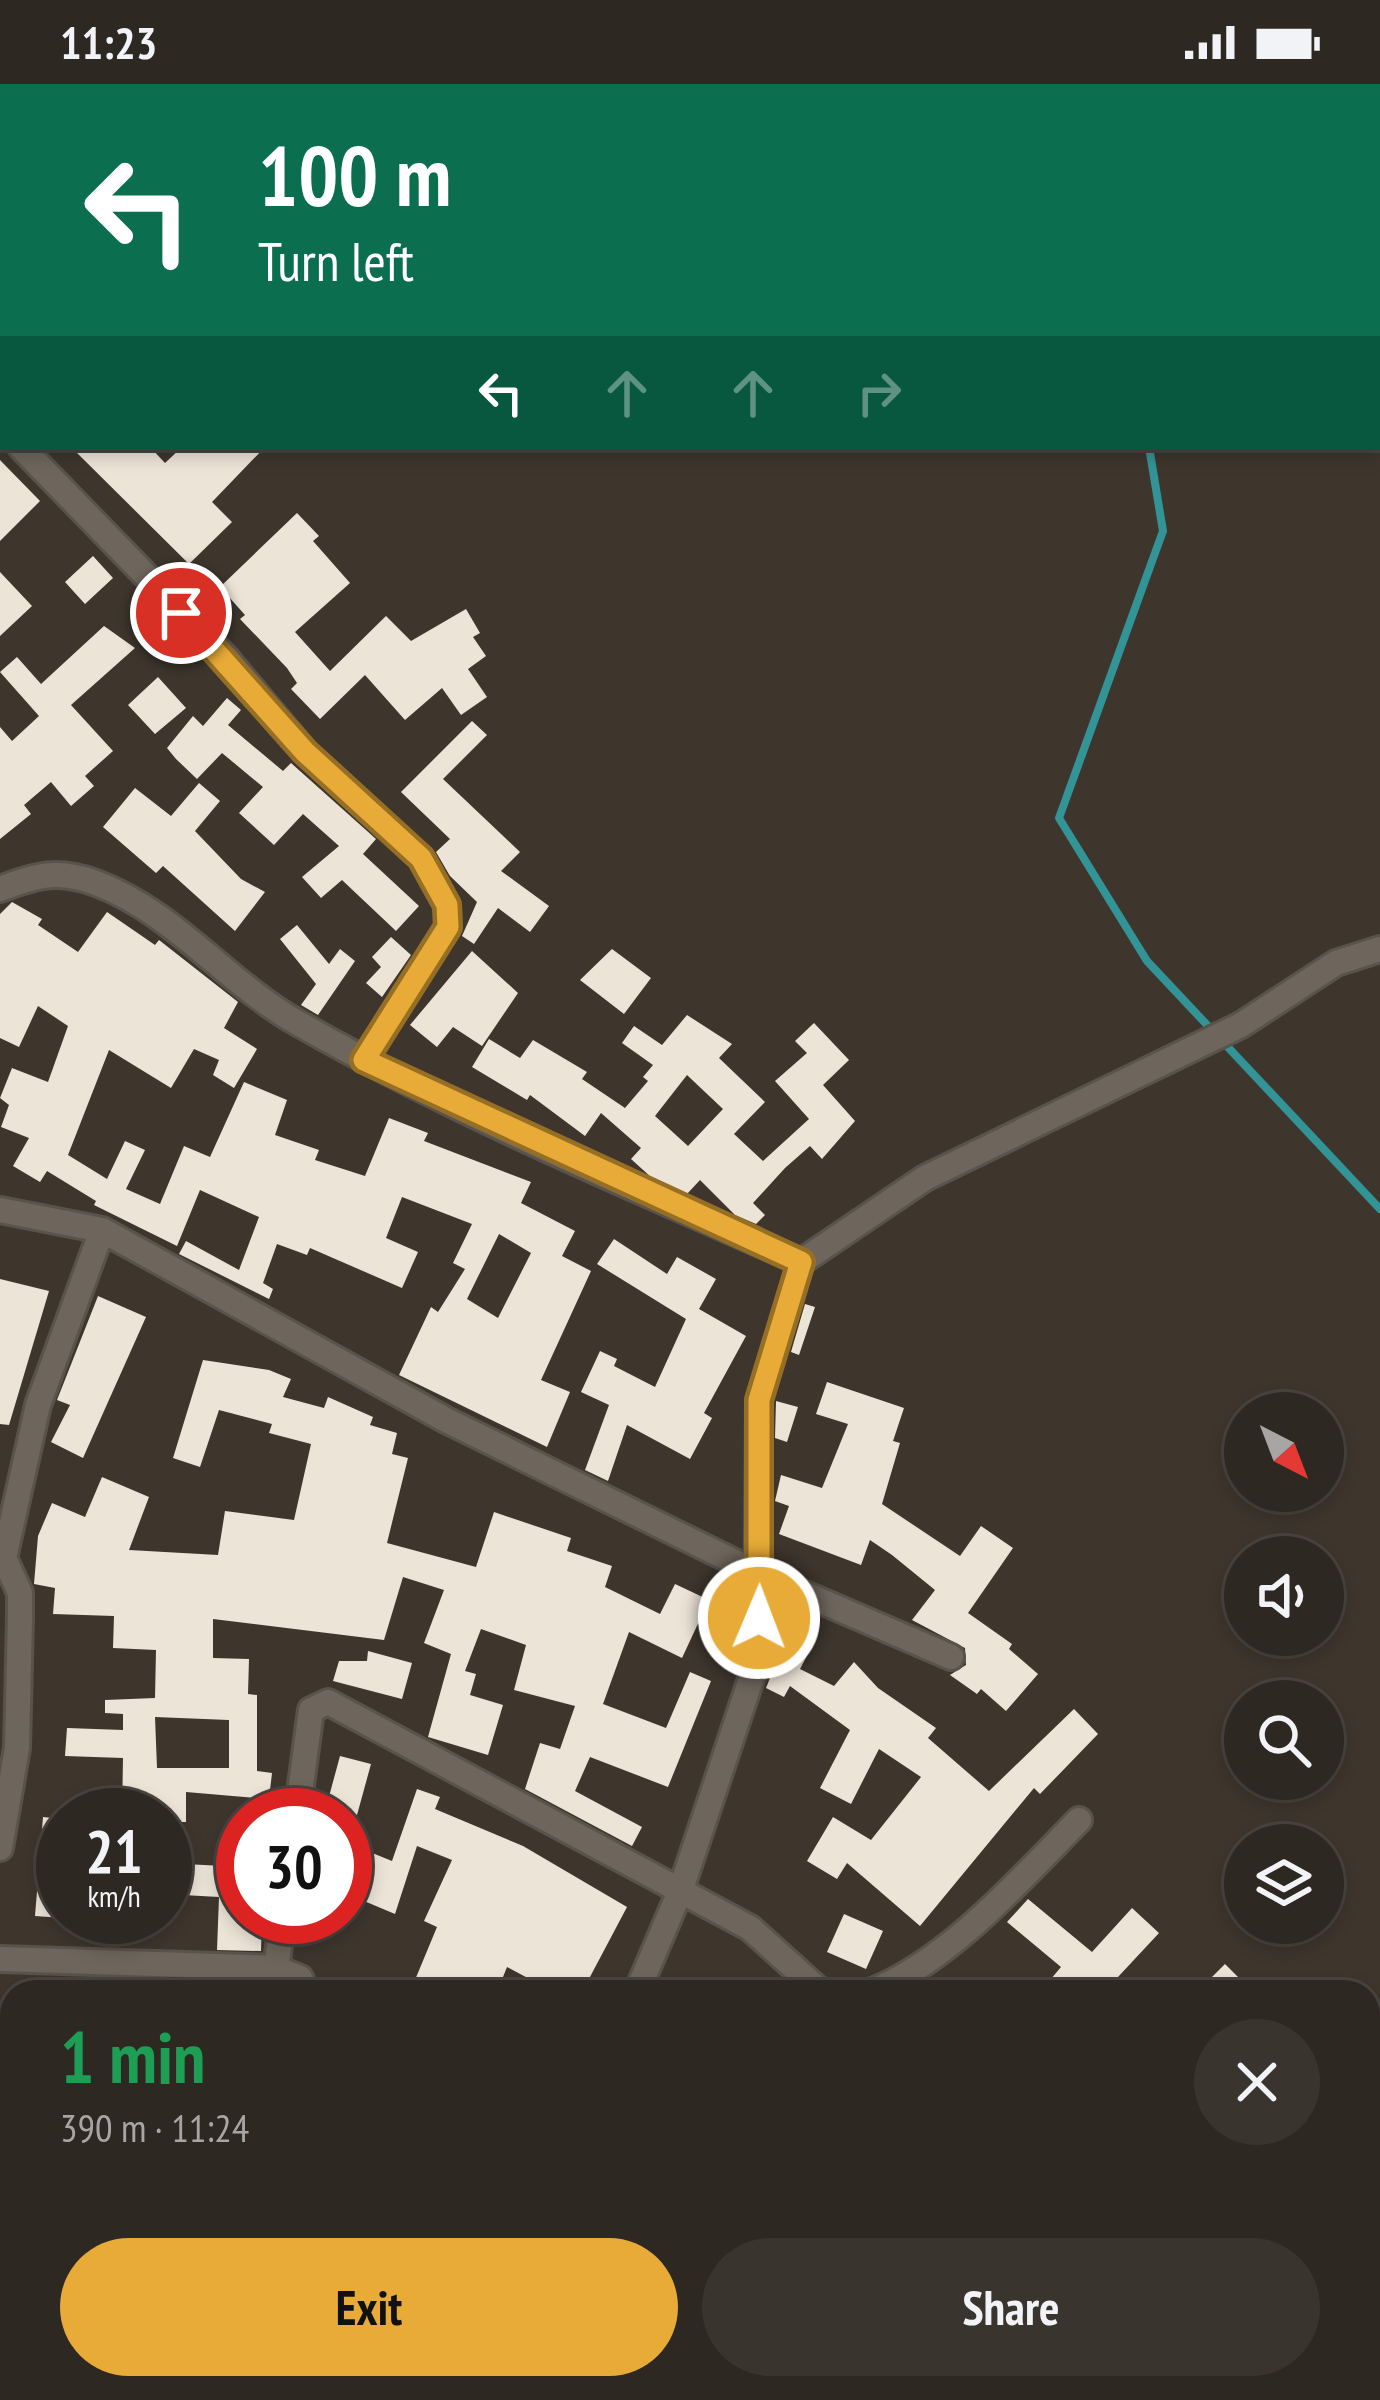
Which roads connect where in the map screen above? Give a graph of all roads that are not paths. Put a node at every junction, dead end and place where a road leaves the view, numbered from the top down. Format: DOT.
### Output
graph roads {
  1 [pos="24,450"];
  2 [pos="0,889"];
  3 [pos="1380,949"];
  4 [pos="364,1060"];
  5 [pos="0,1210"];
  6 [pos="102,1230"];
  7 [pos="801,1262"];
  8 [pos="2,1557"];
  9 [pos="761,1575"];
  10 [pos="951,1657"];
  11 [pos="301,1788"];
  12 [pos="1078,1820"];
  13 [pos="0,1848"];
  14 [pos="681,1889"];
  15 [pos="279,1944"];
  16 [pos="0,1960"];
  17 [pos="276,1968"];
  18 [pos="301,1980"];
  19 [pos="642,1980"];
  20 [pos="808,1980"];
  21 [pos="898,1980"];
  1 -- 4 [label="street"];
  2 -- 4 [label="street"];
  3 -- 7 [label="street"];
  4 -- 7 [label="street"];
  5 -- 6 [label="street"];
  6 -- 8 [label="street"];
  6 -- 9 [label="street"];
  7 -- 9 [label="street"];
  8 -- 13 [label="street"];
  9 -- 10 [label="street"];
  9 -- 14 [label="street"];
  11 -- 14 [label="street"];
  12 -- 21 [label="street"];
  14 -- 19 [label="street"];
  14 -- 20 [label="street"];
  15 -- 17 [label="street"];
  16 -- 17 [label="street"];
  17 -- 18 [label="street"];
}
